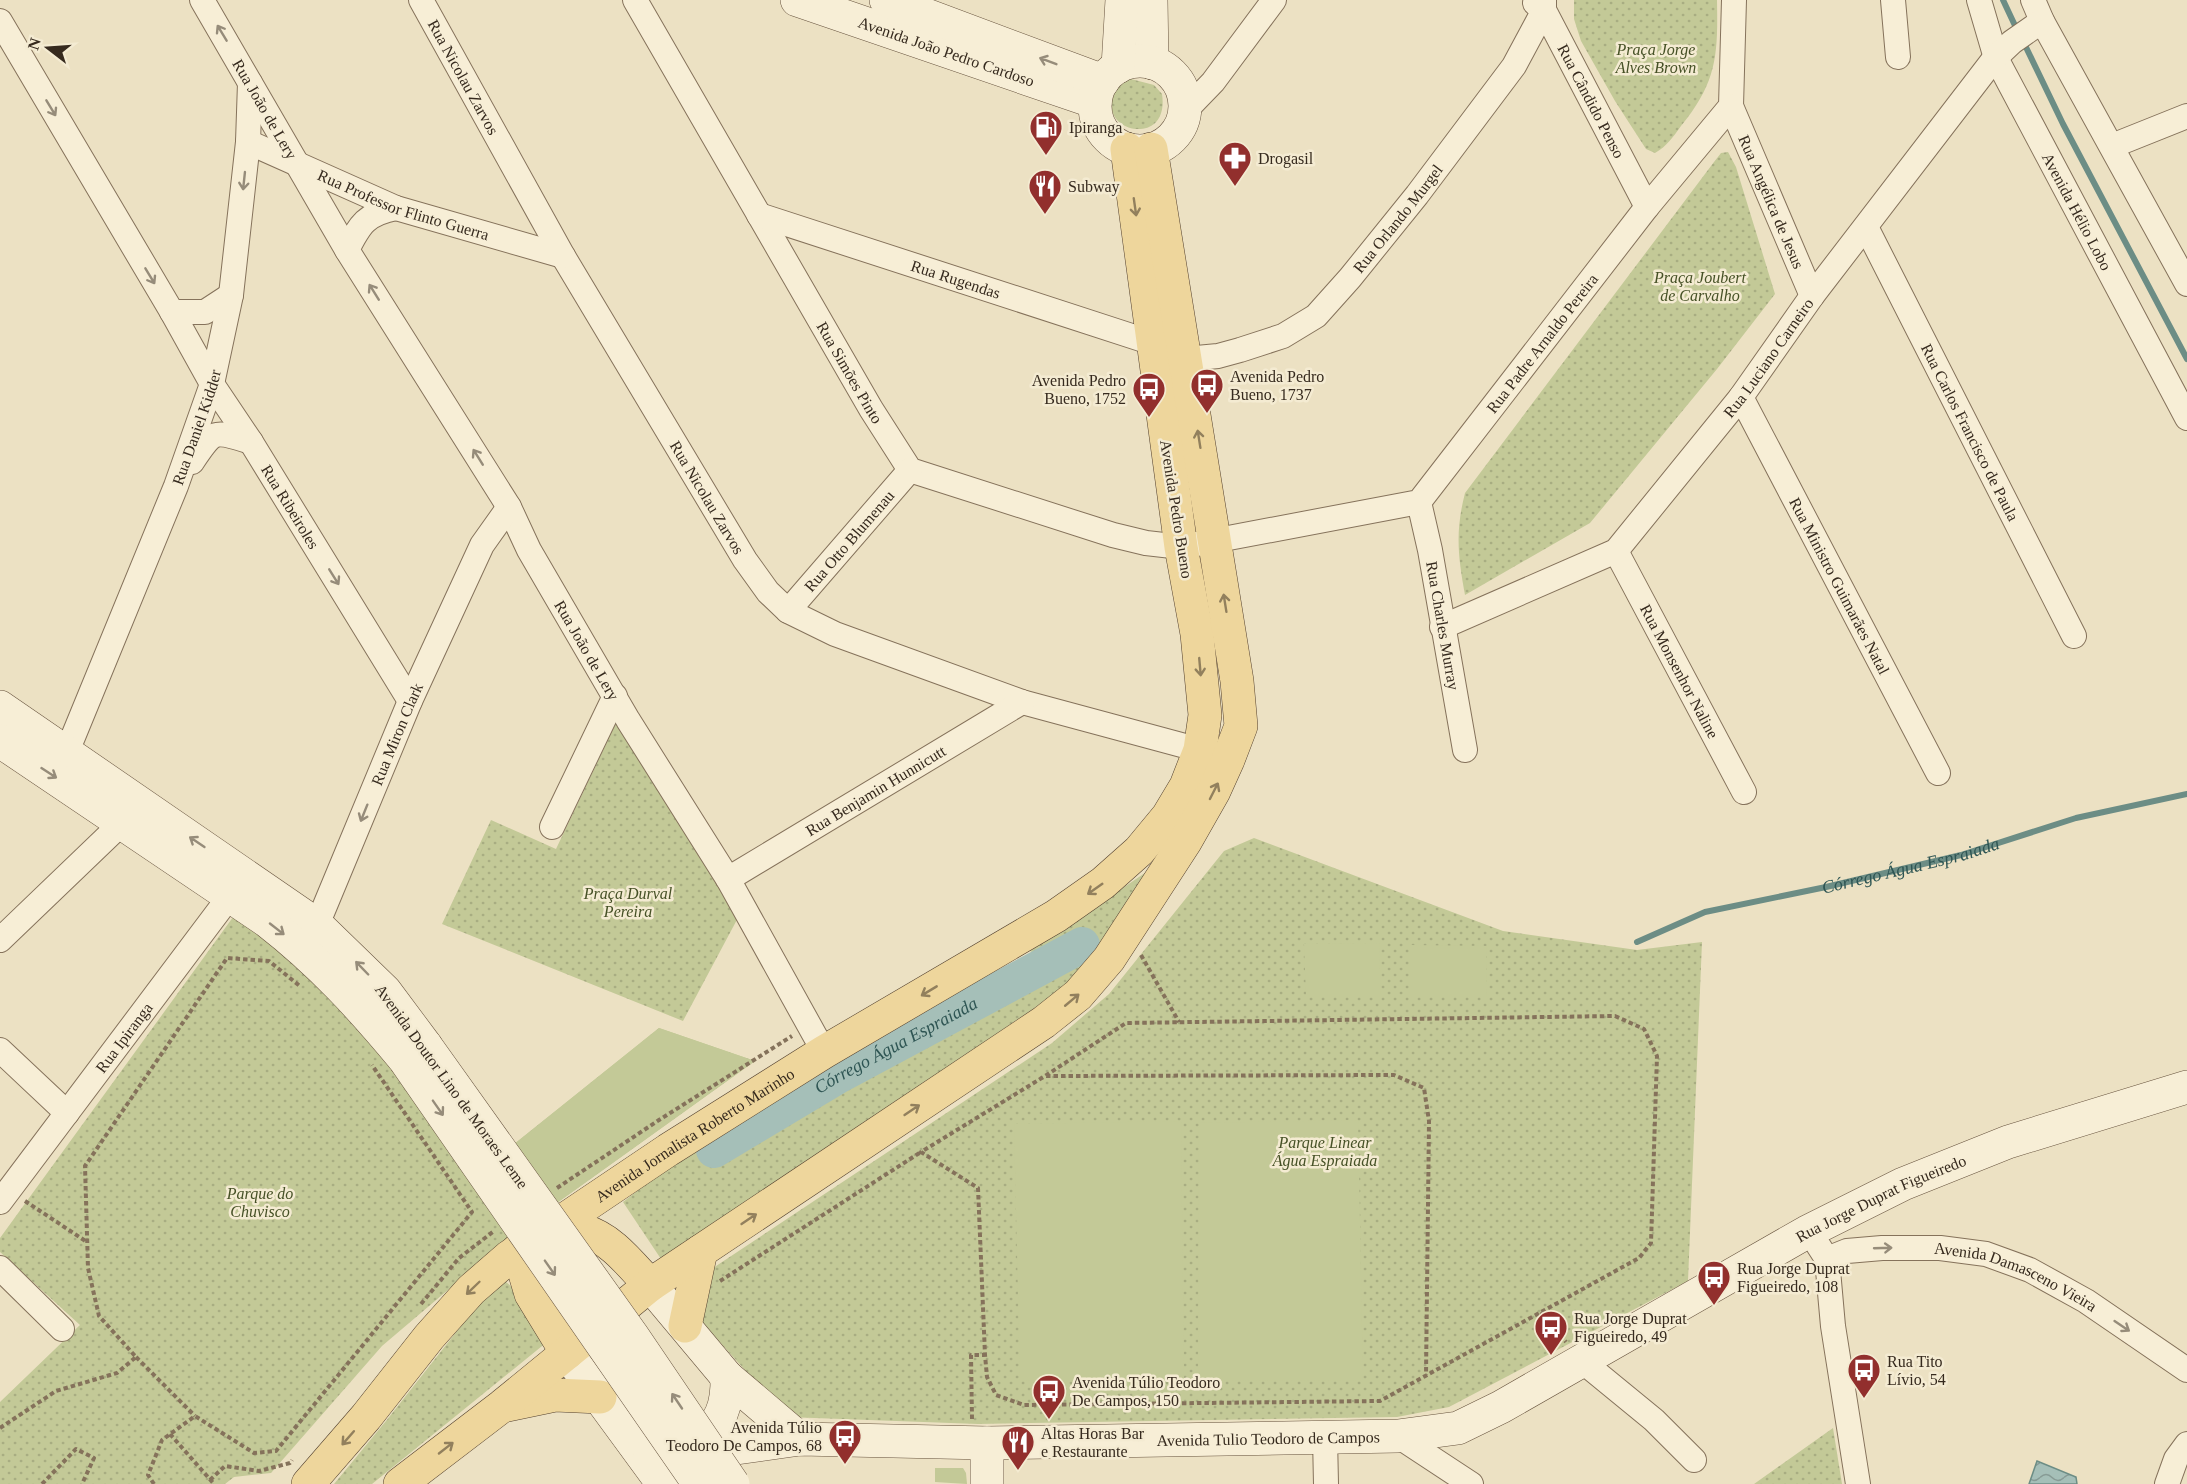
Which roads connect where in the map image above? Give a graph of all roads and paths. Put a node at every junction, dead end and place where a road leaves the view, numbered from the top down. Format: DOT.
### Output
graph roads {
  1 [pos="202,0"];
  2 [pos="421,0"];
  3 [pos="635,0"];
  4 [pos="797,0"];
  5 [pos="1122,0"];
  6 [pos="1151,0"];
  7 [pos="1274,0"];
  8 [pos="1734,0"];
  9 [pos="1893,0"];
  10 [pos="1979,0"];
  11 [pos="893,1"];
  12 [pos="1539,3"];
  13 [pos="2036,16"];
  14 [pos="0,21"];
  15 [pos="2004,50"];
  16 [pos="1898,57"];
  17 [pos="1152,63"];
  18 [pos="250,81"];
  19 [pos="1105,83"];
  20 [pos="1182,101"];
  21 [pos="1731,106"];
  22 [pos="2187,116"];
  23 [pos="248,141"];
  24 [pos="2112,146"];
  25 [pos="1139,149"];
  26 [pos="294,162"];
  27 [pos="1647,207"];
  28 [pos="396,208"];
  29 [pos="759,215"];
  30 [pos="1866,227"];
  31 [pos="347,250"];
  32 [pos="563,255"];
  33 [pos="2187,284"];
  34 [pos="231,295"];
  35 [pos="1812,296"];
  36 [pos="172,312"];
  37 [pos="1153,343"];
  38 [pos="1186,359"];
  39 [pos="212,384"];
  40 [pos="1741,398"];
  41 [pos="2187,418"];
  42 [pos="251,442"];
  43 [pos="910,470"];
  44 [pos="176,486"];
  45 [pos="1419,502"];
  46 [pos="509,507"];
  47 [pos="1215,541"];
  48 [pos="482,545"];
  49 [pos="1181,547"];
  50 [pos="529,550"];
  51 [pos="1616,551"];
  52 [pos="788,611"];
  53 [pos="1442,627"];
  54 [pos="2074,636"];
  55 [pos="615,696"];
  56 [pos="410,700"];
  57 [pos="1022,702"];
  58 [pos="0,707"];
  59 [pos="0,741"];
  60 [pos="1200,750"];
  61 [pos="1465,750"];
  62 [pos="66,754"];
  63 [pos="1938,773"];
  64 [pos="1744,792"];
  65 [pos="123,822"];
  66 [pos="552,827"];
  67 [pos="1139,851"];
  68 [pos="728,879"];
  69 [pos="238,885"];
  70 [pos="317,925"];
  71 [pos="0,940"];
  72 [pos="1137,949"];
  73 [pos="302,988"];
  74 [pos="1179,1022"];
  75 [pos="0,1050"];
  76 [pos="824,1052"];
  77 [pos="415,1053"];
  78 [pos="369,1060"];
  79 [pos="1046,1076"];
  80 [pos="2187,1087"];
  81 [pos="67,1113"];
  82 [pos="921,1152"];
  83 [pos="4,1196"];
  84 [pos="550,1228"];
  85 [pos="1807,1232"];
  86 [pos="87,1242"];
  87 [pos="518,1250"];
  88 [pos="701,1251"];
  89 [pos="1827,1259"];
  90 [pos="0,1268"];
  91 [pos="650,1285"];
  92 [pos="715,1285"];
  93 [pos="1541,1312"];
  94 [pos="685,1326"];
  95 [pos="62,1329"];
  96 [pos="567,1353"];
  97 [pos="985,1354"];
  98 [pos="136,1357"];
  99 [pos="1582,1361"];
  100 [pos="2187,1370"];
  101 [pos="1426,1376"];
  102 [pos="727,1377"];
  103 [pos="600,1397"];
  104 [pos="502,1406"];
  105 [pos="195,1416"];
  106 [pos="0,1428"];
  107 [pos="170,1434"];
  108 [pos="980,1434"];
  109 [pos="1398,1436"];
  110 [pos="1325,1437"];
  111 [pos="800,1439"];
  112 [pos="2187,1444"];
  113 [pos="1694,1460"];
  114 [pos="302,1469"];
  115 [pos="696,1469"];
  116 [pos="655,1473"];
  117 [pos="212,1482"];
  118 [pos="42,1484"];
  119 [pos="82,1484"];
  120 [pos="154,1484"];
  121 [pos="400,1484"];
  122 [pos="733,1484"];
  123 [pos="987,1484"];
  124 [pos="1326,1484"];
  125 [pos="1471,1484"];
  126 [pos="1858,1484"];
  127 [pos="2167,1484"];
  18 -- 1 [label="street, Rua João de Lery, one-way"];
  2 -- 32 [label="street, Rua Nicolau Zarvos"];
  3 -- 29 [label="street, Rua Simões Pinto"];
  4 -- 19 [label="street, Avenida João Pedro Cardoso"];
  5 -- 19 [label="street"];
  6 -- 17 [label="street"];
  7 -- 20 [label="street"];
  8 -- 21 [label="street"];
  9 -- 16 [label="street"];
  10 -- 15 [label="street, Avenida Hélio Lobo"];
  19 -- 11 [label="street, Avenida João Pedro Cardoso, one-way"];
  12 -- 27 [label="street, Rua Cândido Penso"];
  12 -- 38 [label="street, Rua Orlando Murgel"];
  13 -- 15 [label="street, Rua Luciano Carneiro"];
  13 -- 24 [label="street"];
  14 -- 36 [label="street, Rua Ribeiroles, one-way"];
  15 -- 30 [label="street, Rua Luciano Carneiro"];
  15 -- 41 [label="street, Avenida Hélio Lobo"];
  17 -- 19 [label="street"];
  17 -- 20 [label="street"];
  18 -- 23 [label="street, Rua Daniel Kidder"];
  18 -- 26 [label="street, Rua João de Lery"];
  19 -- 25 [label="street"];
  20 -- 25 [label="street"];
  21 -- 27 [label="street, Rua Padre Arnaldo Pereira"];
  21 -- 35 [label="street, Rua Angélica de Jesus"];
  22 -- 24 [label="street"];
  23 -- 26 [label="street, Rua Professor Flinto Guerra"];
  23 -- 34 [label="street, Rua Daniel Kidder, one-way"];
  24 -- 33 [label="street"];
  25 -- 37 [label="main road, Avenida Pedro Bueno, one-way"];
  25 -- 38 [label="main road, Avenida Pedro Bueno"];
  26 -- 28 [label="street, Rua Professor Flinto Guerra"];
  26 -- 31 [label="street, Rua João de Lery"];
  27 -- 45 [label="street, Rua Padre Arnaldo Pereira"];
  28 -- 31 [label="street"];
  28 -- 32 [label="street, Rua Professor Flinto Guerra"];
  29 -- 37 [label="street, Rua Rugendas"];
  29 -- 43 [label="street, Rua Simões Pinto"];
  30 -- 35 [label="street, Rua Luciano Carneiro"];
  30 -- 54 [label="street, Rua Carlos Francisco de Paula"];
  46 -- 31 [label="street, Rua João de Lery, one-way"];
  32 -- 52 [label="street, Rua Nicolau Zarvos"];
  34 -- 36 [label="street"];
  34 -- 39 [label="street, Rua Daniel Kidder"];
  35 -- 40 [label="street, Rua Luciano Carneiro"];
  36 -- 39 [label="street, Rua Ribeiroles"];
  37 -- 49 [label="main road, Avenida Pedro Bueno"];
  47 -- 38 [label="main road, Avenida Pedro Bueno, one-way"];
  39 -- 42 [label="street, Rua Ribeiroles"];
  39 -- 44 [label="street, Rua Daniel Kidder"];
  40 -- 51 [label="street, Rua Luciano Carneiro"];
  40 -- 63 [label="street, Rua Ministro Guimarães Natal"];
  42 -- 44 [label="street"];
  42 -- 56 [label="street, Rua Ribeiroles, one-way"];
  43 -- 49 [label="street"];
  43 -- 52 [label="street, Rua Otto Blumenau"];
  44 -- 62 [label="street, Rua Daniel Kidder"];
  45 -- 47 [label="street"];
  45 -- 53 [label="street, Rua Charles Murray"];
  46 -- 48 [label="street, Rua Miron Clark"];
  46 -- 50 [label="street, Rua João de Lery"];
  47 -- 49 [label="street"];
  88 -- 47 [label="main road, Avenida Pedro Bueno, one-way"];
  48 -- 50 [label="street"];
  48 -- 56 [label="street, Rua Miron Clark"];
  49 -- 60 [label="main road, Avenida Pedro Bueno, one-way"];
  50 -- 55 [label="street, Rua João de Lery"];
  51 -- 53 [label="street, Rua Luciano Carneiro"];
  51 -- 64 [label="street, Rua Monsenhor Naline"];
  52 -- 57 [label="street, Rua Nicolau Zarvos"];
  53 -- 61 [label="street, Rua Charles Murray"];
  55 -- 66 [label="street"];
  55 -- 68 [label="street, Rua João de Lery"];
  56 -- 70 [label="street, Rua Miron Clark, one-way"];
  57 -- 60 [label="street, Rua Nicolau Zarvos"];
  57 -- 68 [label="street, Rua Benjamin Hunnicutt"];
  58 -- 62 [label="street, Avenida Doutor Lino de Moraes Leme"];
  59 -- 65 [label="street, Avenida Doutor Lino de Moraes Leme, one-way"];
  60 -- 67 [label="main road, Avenida Pedro Bueno"];
  69 -- 62 [label="street, Avenida Doutor Lino de Moraes Leme, one-way"];
  65 -- 69 [label="street, Avenida Doutor Lino de Moraes Leme"];
  65 -- 71 [label="street"];
  67 -- 76 [label="main road, Avenida Jornalista Roberto Marinho, one-way"];
  68 -- 76 [label="street, Rua João de Lery"];
  69 -- 70 [label="street, Avenida Doutor Lino de Moraes Leme"];
  69 -- 77 [label="street, Avenida Doutor Lino de Moraes Leme, one-way"];
  69 -- 81 [label="street, Rua Ipiranga"];
  77 -- 70 [label="street, Avenida Doutor Lino de Moraes Leme, one-way"];
  72 -- 74 [label="path"];
  73 -- 86 [label="path"];
  74 -- 79 [label="path"];
  74 -- 93 [label="path"];
  75 -- 81 [label="street"];
  76 -- 84 [label="main road, Avenida Jornalista Roberto Marinho"];
  77 -- 115 [label="street, Avenida Doutor Lino de Moraes Leme, one-way, bridge"];
  122 -- 77 [label="street, Avenida Doutor Lino de Moraes Leme, one-way, bridge"];
  78 -- 105 [label="path"];
  79 -- 82 [label="path"];
  79 -- 101 [label="path"];
  80 -- 85 [label="street, Rua Jorge Duprat Figueiredo"];
  81 -- 83 [label="street, Rua Ipiranga"];
  82 -- 92 [label="path"];
  82 -- 97 [label="path"];
  83 -- 86 [label="path"];
  84 -- 87 [label="main road, Avenida Jornalista Roberto Marinho"];
  84 -- 91 [label="main road"];
  85 -- 89 [label="street"];
  85 -- 99 [label="street, Rua Jorge Duprat Figueiredo"];
  86 -- 98 [label="path"];
  87 -- 96 [label="main road"];
  87 -- 114 [label="main road, Avenida Jornalista Roberto Marinho, one-way"];
  88 -- 91 [label="main road"];
  88 -- 94 [label="main road"];
  89 -- 100 [label="street, Avenida Damasceno Vieira, one-way"];
  89 -- 126 [label="street"];
  90 -- 95 [label="street"];
  91 -- 94 [label="street"];
  91 -- 96 [label="main road"];
  93 -- 99 [label="path"];
  93 -- 101 [label="path"];
  94 -- 102 [label="street"];
  96 -- 103 [label="street"];
  96 -- 104 [label="main road"];
  97 -- 101 [label="path"];
  97 -- 108 [label="path"];
  98 -- 105 [label="path"];
  98 -- 106 [label="path"];
  99 -- 109 [label="street, Rua Jorge Duprat Figueiredo"];
  99 -- 113 [label="street"];
  102 -- 111 [label="street"];
  102 -- 115 [label="street"];
  103 -- 104 [label="main road"];
  103 -- 116 [label="street"];
  121 -- 104 [label="main road, one-way"];
  105 -- 107 [label="path"];
  107 -- 117 [label="path"];
  107 -- 120 [label="path"];
  108 -- 110 [label="street, Avenida Tulio Teodoro de Campos"];
  108 -- 111 [label="street, Avenida Tulio Teodoro de Campos"];
  108 -- 123 [label="street"];
  109 -- 110 [label="street, Avenida Tulio Teodoro de Campos"];
  109 -- 125 [label="street, Avenida Tulio Teodoro de Campos"];
  110 -- 124 [label="street"];
  111 -- 115 [label="street, Avenida Tulio Teodoro de Campos"];
  112 -- 127 [label="street"];
  114 -- 117 [label="path"];
  115 -- 116 [label="street, Avenida Tulio Teodoro de Campos"];
  118 -- 119 [label="path"];
}
